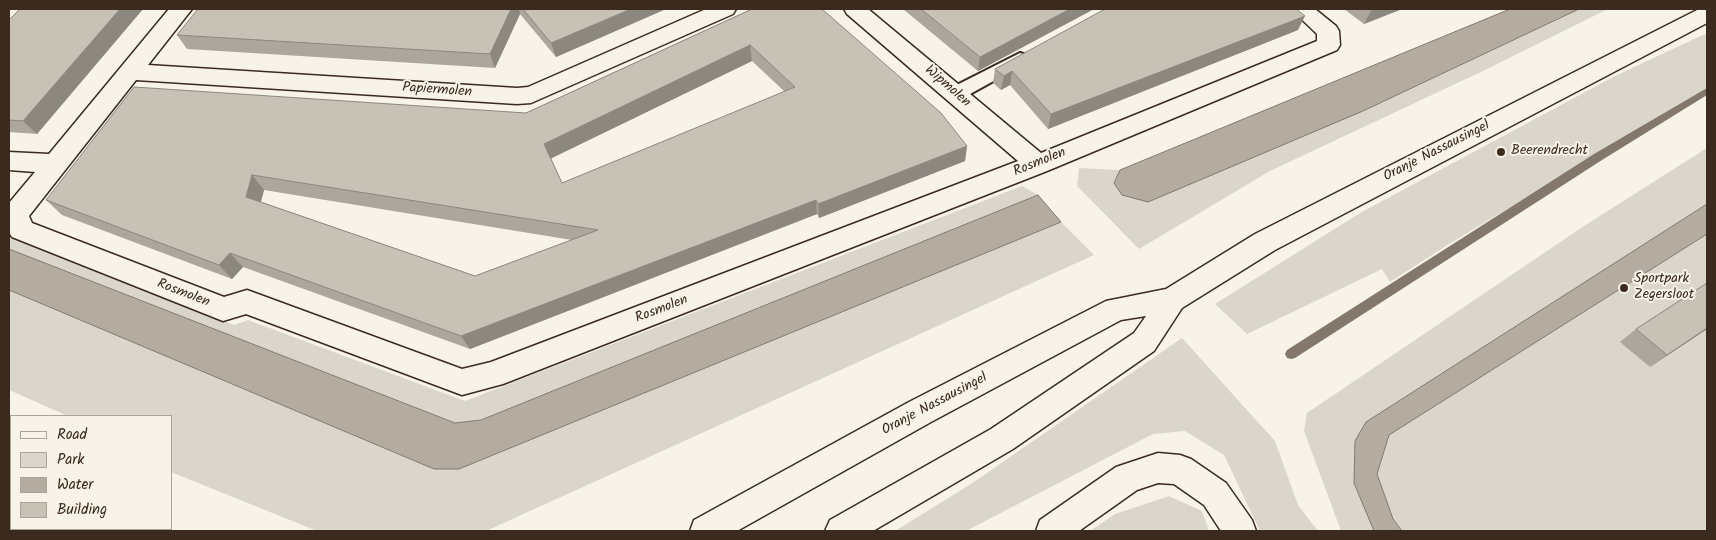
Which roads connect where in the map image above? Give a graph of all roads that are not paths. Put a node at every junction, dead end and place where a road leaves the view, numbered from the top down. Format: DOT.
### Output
graph roads {
  1 [pos="181,9"];
  2 [pos="725,9"];
  3 [pos="855,9"];
  4 [pos="1302,9"];
  5 [pos="1707,14"];
  6 [pos="1034,52"];
  7 [pos="131,72"];
  8 [pos="955,94"];
  9 [pos="9,161"];
  10 [pos="56,164"];
  11 [pos="1038,164"];
  12 [pos="1184,292"];
  13 [pos="1062,524"];
  14 [pos="706,531"];
  15 [pos="842,531"];
  16 [pos="1036,531"];
  17 [pos="1240,531"];
  1 -- 7 [label="street, Rosmolen"];
  2 -- 7 [label="street, Papiermolen"];
  3 -- 8 [label="street, Wipmolen"];
  4 -- 11 [label="street, Rosmolen"];
  5 -- 12 [label="street, Oranje Nassausingel"];
  6 -- 8 [label="street"];
  7 -- 10 [label="street, Rosmolen"];
  8 -- 11 [label="street, Wipmolen"];
  9 -- 10 [label="street"];
  10 -- 11 [label="street, Rosmolen"];
  12 -- 14 [label="street, Oranje Nassausingel"];
  12 -- 15 [label="street, Oranje Nassausingel"];
  13 -- 16 [label="street"];
  13 -- 17 [label="street"];
}
